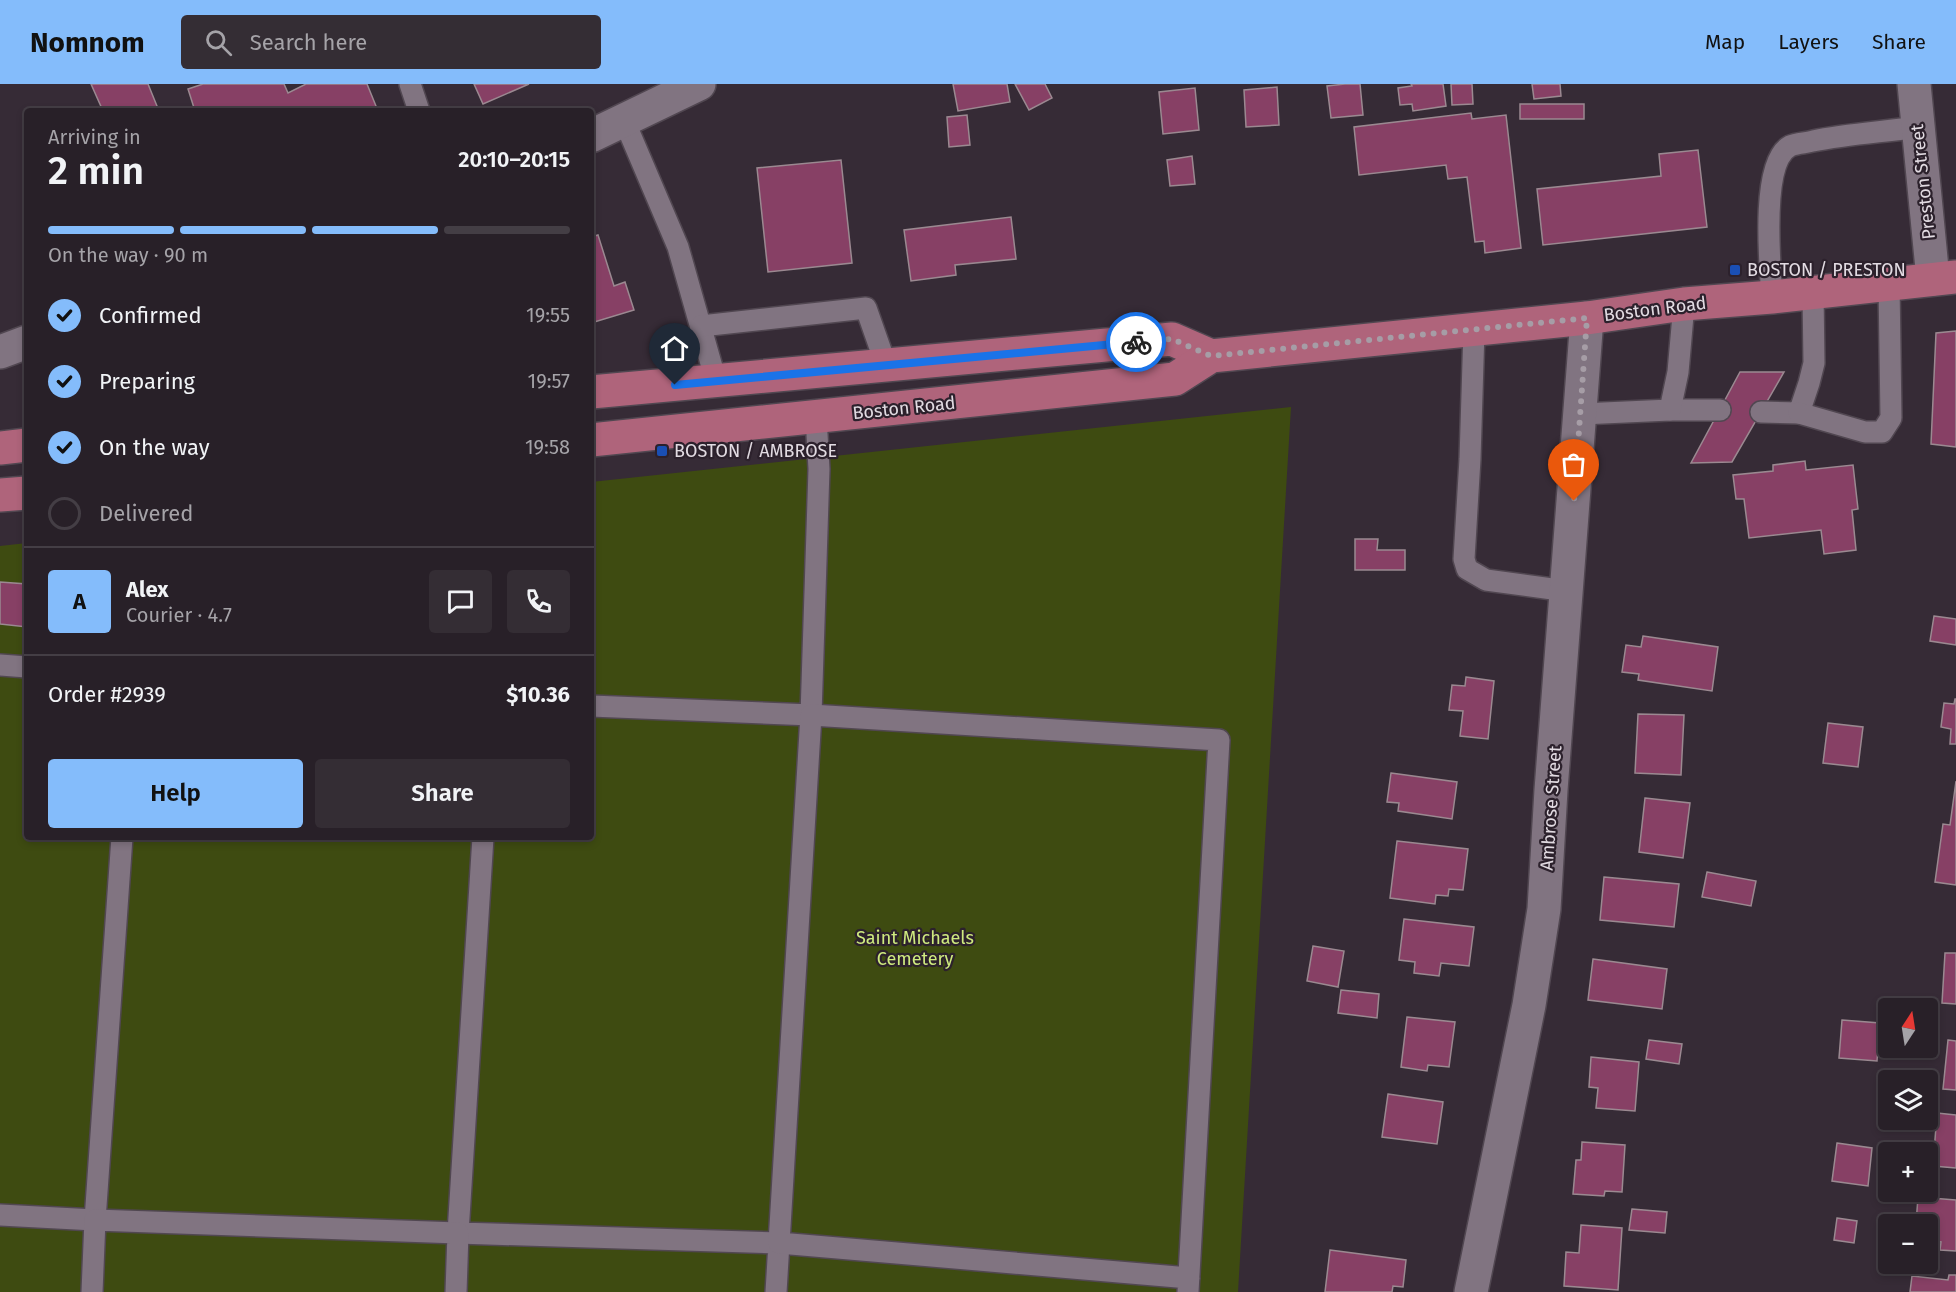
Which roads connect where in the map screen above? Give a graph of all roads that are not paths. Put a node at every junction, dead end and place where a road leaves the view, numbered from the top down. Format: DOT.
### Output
graph roads {
  1 [pos="410,84"];
  2 [pos="699,84"];
  3 [pos="1914,84"];
  4 [pos="418,108"];
  5 [pos="624,120"];
  6 [pos="1918,127"];
  7 [pos="594,135"];
  8 [pos="1944,278"];
  9 [pos="1889,284"];
  10 [pos="1813,292"];
  11 [pos="1772,297"];
  12 [pos="1684,304"];
  13 [pos="1587,318"];
  14 [pos="701,326"];
  15 [pos="1474,330"];
  16 [pos="24,343"];
  17 [pos="0,352"];
  18 [pos="1211,356"];
  19 [pos="886,366"];
  20 [pos="716,381"];
  21 [pos="594,392"];
  22 [pos="1670,410"];
  23 [pos="1720,410"];
  24 [pos="1761,412"];
  25 [pos="1799,413"];
  26 [pos="1581,414"];
  27 [pos="816,417"];
  28 [pos="594,440"];
  29 [pos="24,445"];
  30 [pos="0,448"];
  31 [pos="24,493"];
  32 [pos="0,495"];
  33 [pos="1567,591"];
  34 [pos="0,665"];
  35 [pos="24,667"];
  36 [pos="594,706"];
  37 [pos="811,715"];
  38 [pos="122,840"];
  39 [pos="483,840"];
  40 [pos="0,1215"];
  41 [pos="94,1220"];
  42 [pos="458,1233"];
  43 [pos="779,1243"];
  44 [pos="1188,1285"];
  45 [pos="92,1292"];
  46 [pos="456,1292"];
  47 [pos="776,1292"];
  48 [pos="1472,1292"];
  1 -- 4 [label="lane"];
  2 -- 5 [label="street"];
  3 -- 6 [label="street, Preston Street"];
  5 -- 7 [label="street"];
  5 -- 14 [label="lane"];
  6 -- 8 [label="street, Preston Street"];
  6 -- 11 [label="lane"];
  8 -- 9 [label="main road, Boston Road"];
  9 -- 10 [label="main road, Boston Road"];
  9 -- 25 [label="lane"];
  10 -- 11 [label="main road, Boston Road"];
  10 -- 25 [label="lane"];
  11 -- 12 [label="main road, Boston Road"];
  12 -- 13 [label="main road, Boston Road"];
  12 -- 22 [label="lane"];
  13 -- 15 [label="main road, Boston Road"];
  13 -- 26 [label="street, Ambrose Street"];
  14 -- 19 [label="lane"];
  14 -- 20 [label="lane"];
  15 -- 18 [label="main road, Boston Road"];
  15 -- 33 [label="lane"];
  16 -- 17 [label="street"];
  18 -- 19 [label="main road, Boston Road"];
  18 -- 27 [label="main road, Boston Road"];
  19 -- 20 [label="main road, Boston Road"];
  20 -- 21 [label="main road, Boston Road"];
  22 -- 23 [label="lane"];
  22 -- 26 [label="lane"];
  24 -- 25 [label="lane"];
  26 -- 33 [label="street, Ambrose Street"];
  27 -- 28 [label="main road, Boston Road"];
  27 -- 37 [label="lane"];
  29 -- 30 [label="main road"];
  31 -- 32 [label="main road"];
  33 -- 48 [label="street, Ambrose Street"];
  34 -- 35 [label="lane"];
  36 -- 37 [label="lane"];
  37 -- 43 [label="lane"];
  37 -- 44 [label="lane"];
  38 -- 41 [label="lane"];
  39 -- 42 [label="lane"];
  40 -- 41 [label="lane"];
  41 -- 42 [label="lane"];
  41 -- 45 [label="lane"];
  42 -- 43 [label="lane"];
  42 -- 46 [label="lane"];
  43 -- 44 [label="lane"];
  43 -- 47 [label="lane"];
}
